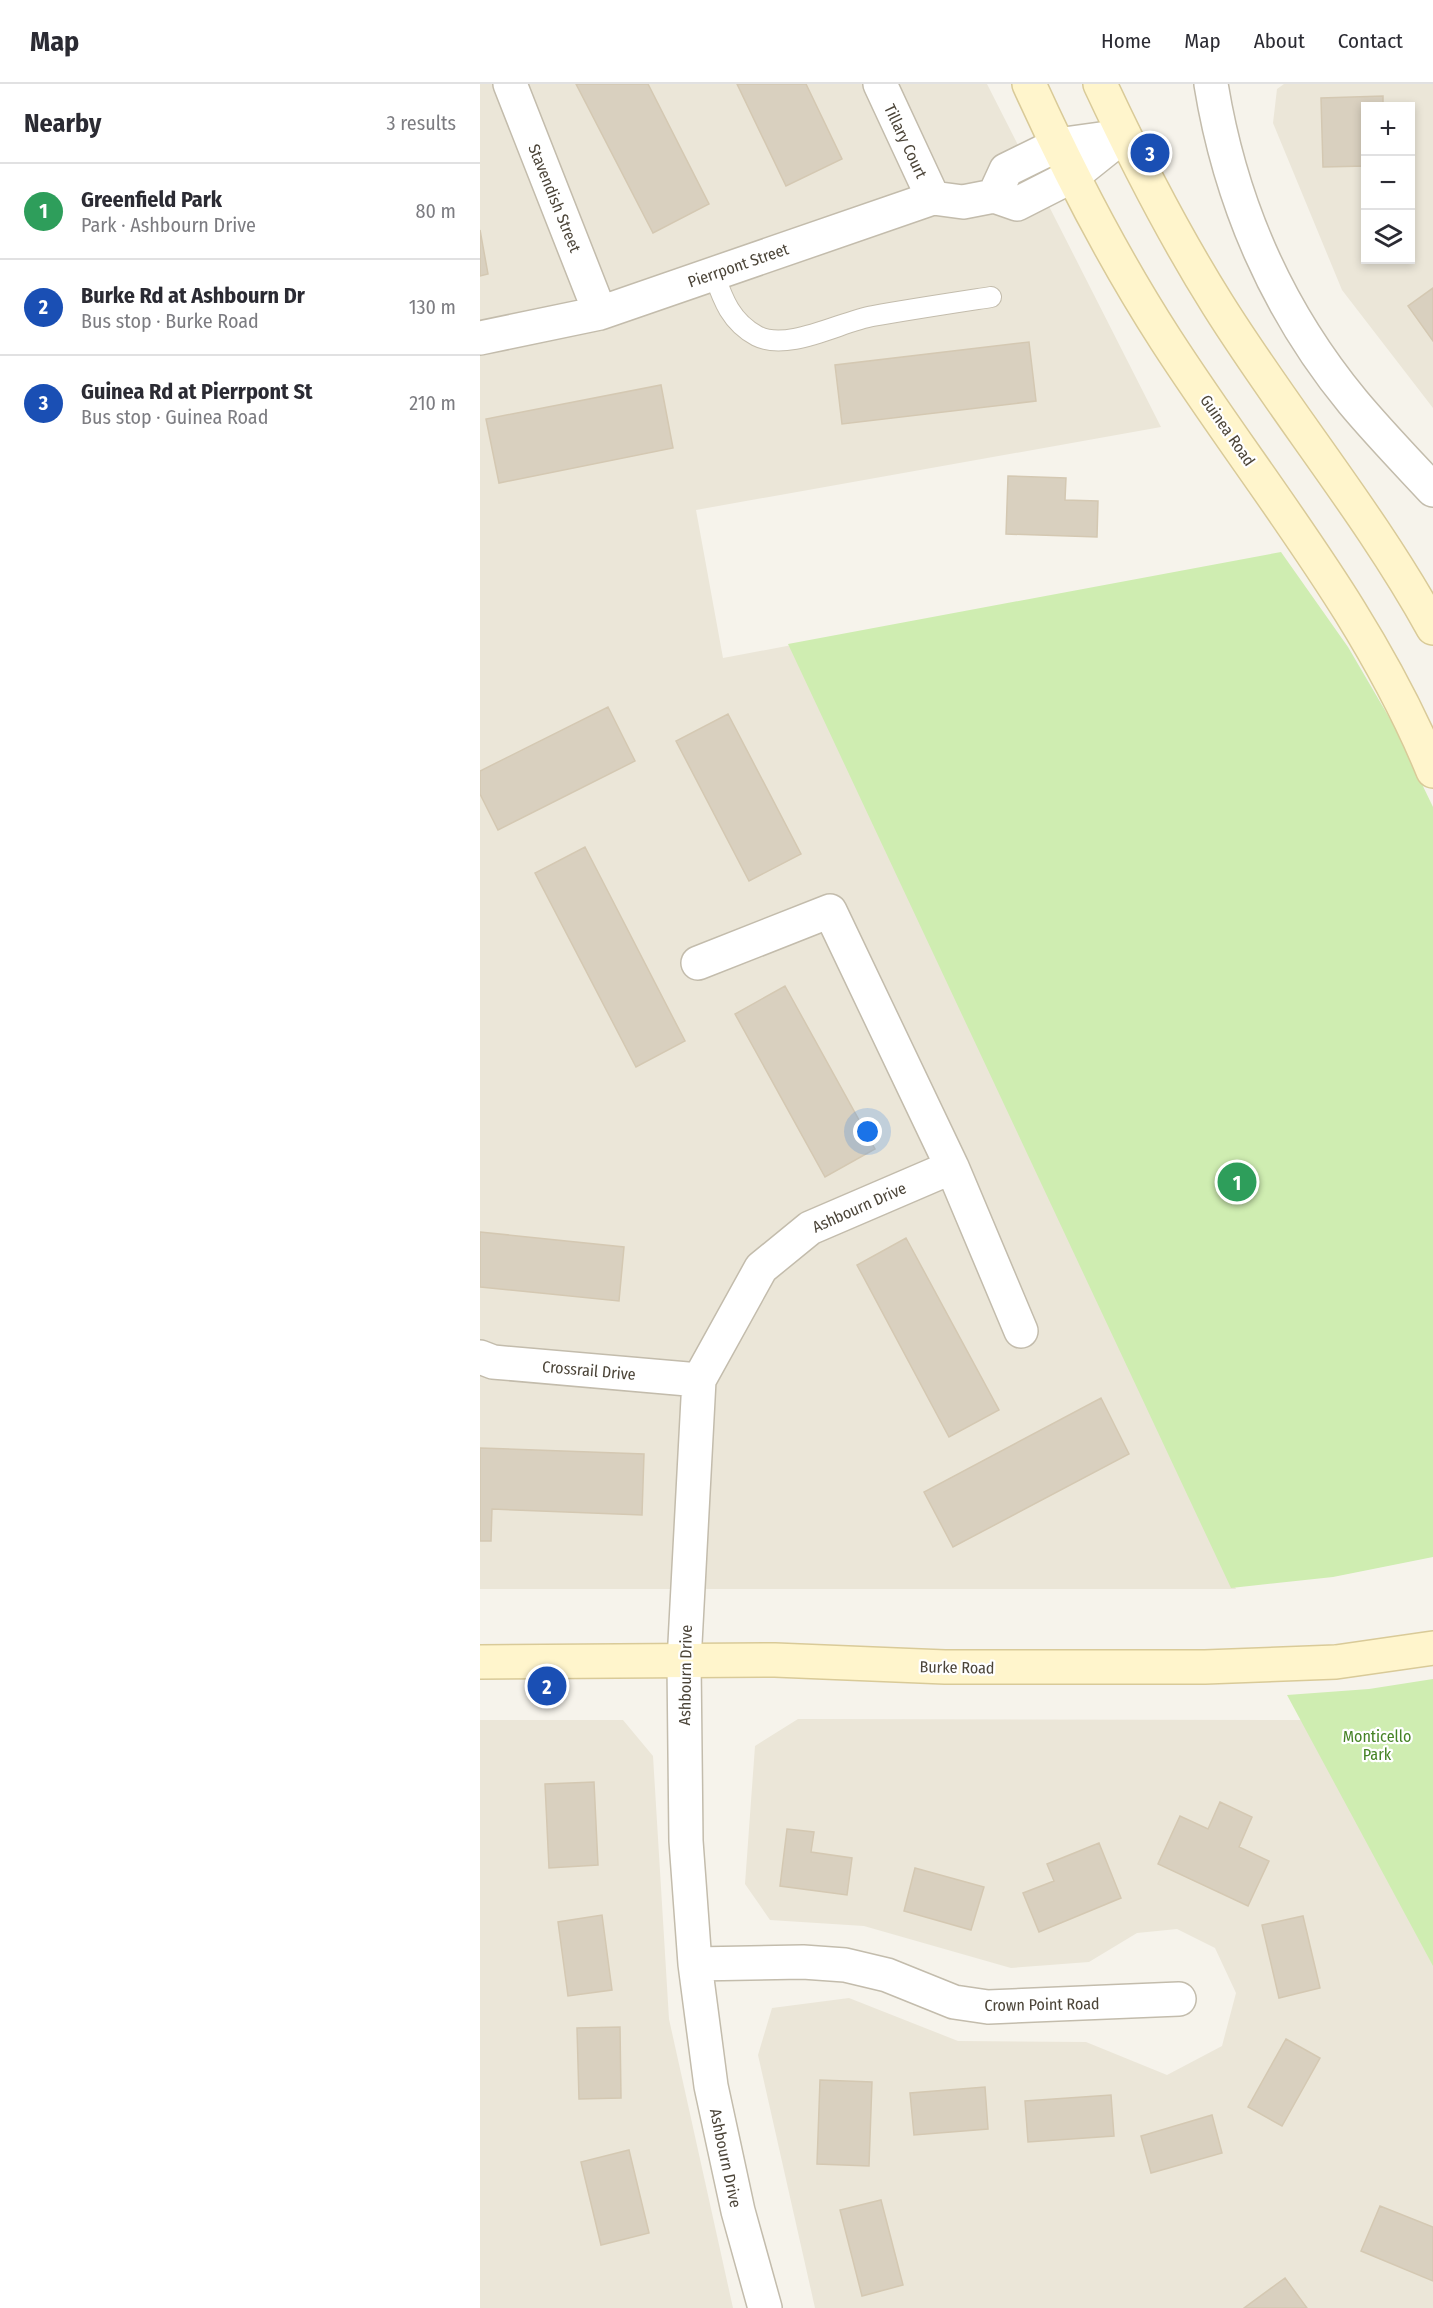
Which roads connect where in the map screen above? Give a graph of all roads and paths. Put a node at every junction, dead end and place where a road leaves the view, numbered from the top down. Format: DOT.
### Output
graph roads {
  1 [pos="510,84"];
  2 [pos="880,84"];
  3 [pos="1029,84"];
  4 [pos="1100,84"];
  5 [pos="1211,84"];
  6 [pos="1124,135"];
  7 [pos="1057,145"];
  8 [pos="1074,175"];
  9 [pos="994,196"];
  10 [pos="933,198"];
  11 [pos="714,274"];
  12 [pos="991,297"];
  13 [pos="600,313"];
  14 [pos="480,339"];
  15 [pos="1433,490"];
  16 [pos="1433,628"];
  17 [pos="1433,771"];
  18 [pos="698,963"];
  19 [pos="952,1167"];
  20 [pos="1021,1331"];
  21 [pos="480,1357"];
  22 [pos="699,1380"];
  23 [pos="1433,1648"];
  24 [pos="480,1662"];
  25 [pos="684,1662"];
  26 [pos="695,1964"];
  27 [pos="1179,1999"];
  28 [pos="765,2308"];
  1 -- 13 [label="street, Stavendish Street"];
  2 -- 10 [label="street, Tillary Court"];
  3 -- 7 [label="main road, Guinea Road"];
  4 -- 6 [label="main road"];
  5 -- 15 [label="street"];
  6 -- 7 [label="street"];
  6 -- 8 [label="street, Pierrpont Street"];
  6 -- 16 [label="main road"];
  7 -- 8 [label="main road, Guinea Road"];
  7 -- 9 [label="street"];
  8 -- 9 [label="street, Pierrpont Street"];
  8 -- 17 [label="main road, Guinea Road"];
  9 -- 10 [label="street, Pierrpont Street"];
  10 -- 11 [label="street, Pierrpont Street"];
  11 -- 12 [label="lane"];
  11 -- 13 [label="street, Pierrpont Street"];
  13 -- 14 [label="street, Pierrpont Street"];
  18 -- 19 [label="street"];
  19 -- 20 [label="street"];
  19 -- 22 [label="street, Ashbourn Drive"];
  21 -- 22 [label="street, Crossrail Drive"];
  22 -- 25 [label="street, Ashbourn Drive"];
  23 -- 25 [label="main road, Burke Road"];
  24 -- 25 [label="main road, Burke Road"];
  25 -- 26 [label="street, Ashbourn Drive"];
  26 -- 27 [label="street, Crown Point Road"];
  26 -- 28 [label="street, Ashbourn Drive"];
}
